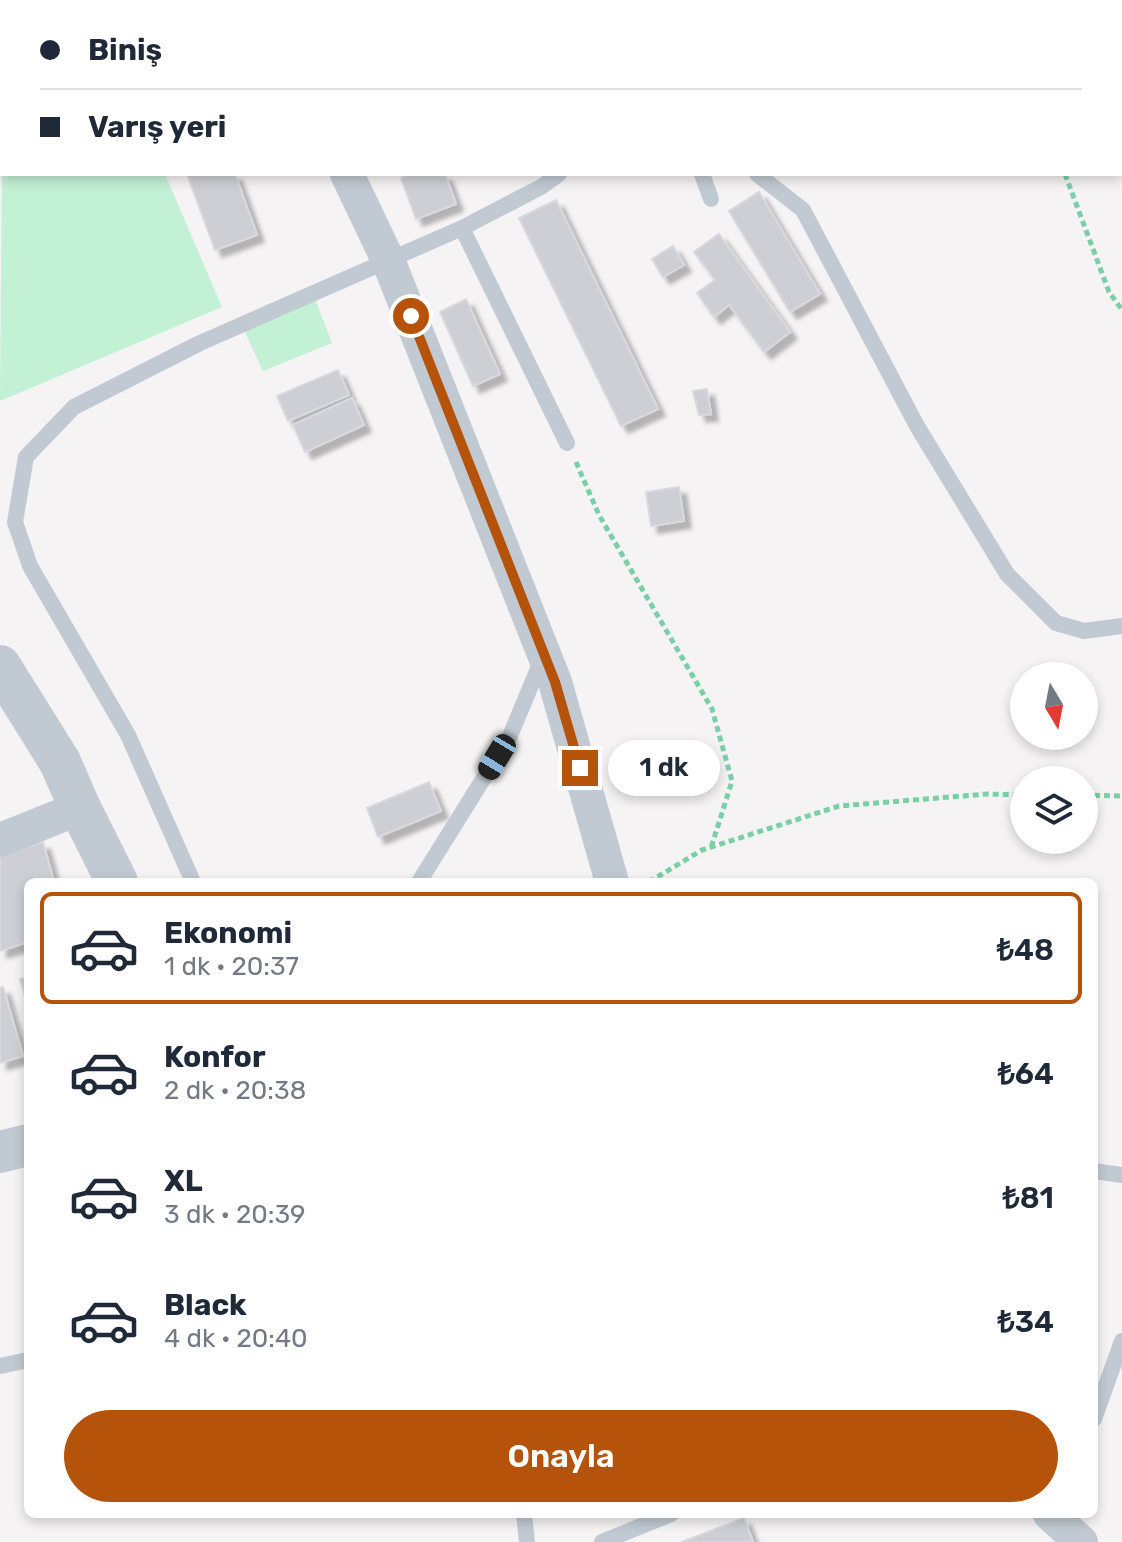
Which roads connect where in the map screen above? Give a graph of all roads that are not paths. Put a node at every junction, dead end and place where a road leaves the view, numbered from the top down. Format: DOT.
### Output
graph roads {
  1 [pos="348,176"];
  2 [pos="556,176"];
  3 [pos="703,176"];
  4 [pos="760,176"];
  5 [pos="711,199"];
  6 [pos="462,228"];
  7 [pos="388,260"];
  8 [pos="567,443"];
  9 [pos="1122,626"];
  10 [pos="544,654"];
  11 [pos="0,666"];
  12 [pos="80,808"];
  13 [pos="0,840"];
  14 [pos="115,878"];
  15 [pos="191,878"];
  16 [pos="421,878"];
  17 [pos="611,878"];
  18 [pos="24,1146"];
  19 [pos="0,1152"];
  20 [pos="1098,1172"];
  21 [pos="1122,1175"];
  22 [pos="1122,1341"];
  23 [pos="24,1361"];
  24 [pos="0,1366"];
  25 [pos="1098,1408"];
  26 [pos="524,1518"];
  27 [pos="650,1518"];
  28 [pos="1056,1518"];
  29 [pos="527,1542"];
  30 [pos="602,1542"];
  31 [pos="1081,1542"];
  1 -- 7 [label="street"];
  2 -- 6 [label="lane"];
  3 -- 5 [label="lane"];
  4 -- 9 [label="lane"];
  6 -- 7 [label="lane"];
  6 -- 8 [label="lane"];
  7 -- 10 [label="street"];
  7 -- 15 [label="lane"];
  10 -- 16 [label="lane"];
  10 -- 17 [label="street"];
  11 -- 12 [label="street"];
  12 -- 13 [label="street"];
  12 -- 14 [label="street"];
  18 -- 19 [label="street"];
  20 -- 21 [label="lane"];
  22 -- 25 [label="lane"];
  23 -- 24 [label="lane"];
  26 -- 29 [label="lane"];
  27 -- 30 [label="lane"];
  28 -- 31 [label="street"];
}
